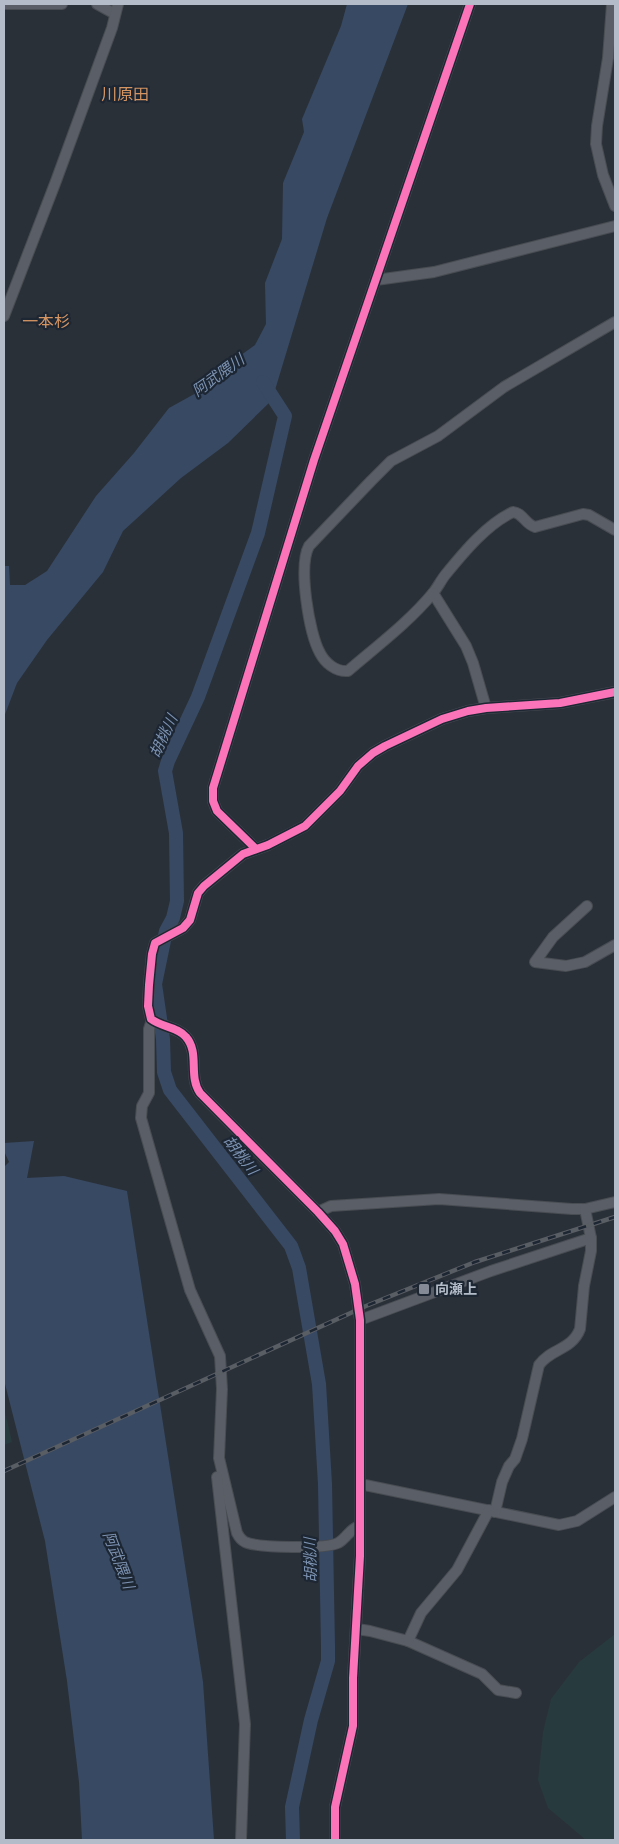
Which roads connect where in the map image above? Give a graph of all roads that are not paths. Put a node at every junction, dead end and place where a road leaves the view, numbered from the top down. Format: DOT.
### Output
graph roads {
  1 [pos="4,4"];
  2 [pos="55,4"];
  3 [pos="62,4"];
  4 [pos="96,4"];
  5 [pos="470,4"];
  6 [pos="612,4"];
  7 [pos="117,9"];
  8 [pos="613,17"];
  9 [pos="615,206"];
  10 [pos="615,226"];
  11 [pos="376,280"];
  12 [pos="4,316"];
  13 [pos="615,322"];
  14 [pos="615,530"];
  15 [pos="433,593"];
  16 [pos="615,692"];
  17 [pos="486,708"];
  18 [pos="256,849"];
  19 [pos="587,906"];
  20 [pos="615,945"];
  21 [pos="155,1022"];
  22 [pos="615,1202"];
  23 [pos="585,1209"];
  24 [pos="318,1212"];
  25 [pos="591,1238"];
  26 [pos="360,1320"];
  27 [pos="219,1458"];
  28 [pos="360,1484"];
  29 [pos="615,1497"];
  30 [pos="492,1511"];
  31 [pos="360,1526"];
  32 [pos="357,1629"];
  33 [pos="408,1642"];
  34 [pos="516,1693"];
  35 [pos="241,1840"];
  36 [pos="335,1840"];
  1 -- 2 [label="street"];
  2 -- 3 [label="street"];
  4 -- 7 [label="street"];
  5 -- 11 [label="street"];
  6 -- 8 [label="street"];
  7 -- 12 [label="street"];
  8 -- 9 [label="street"];
  10 -- 11 [label="street"];
  11 -- 18 [label="street"];
  13 -- 15 [label="street"];
  14 -- 15 [label="street"];
  15 -- 17 [label="street"];
  16 -- 17 [label="street"];
  17 -- 18 [label="street"];
  18 -- 21 [label="street"];
  19 -- 20 [label="street"];
  21 -- 24 [label="street"];
  21 -- 27 [label="street"];
  22 -- 23 [label="street"];
  23 -- 24 [label="street"];
  23 -- 25 [label="street"];
  24 -- 26 [label="street"];
  25 -- 26 [label="street"];
  25 -- 30 [label="street"];
  26 -- 28 [label="street"];
  27 -- 31 [label="street"];
  27 -- 35 [label="street"];
  28 -- 30 [label="street"];
  28 -- 31 [label="street"];
  29 -- 30 [label="street"];
  30 -- 33 [label="street"];
  31 -- 32 [label="street"];
  32 -- 33 [label="street"];
  32 -- 36 [label="street"];
  33 -- 34 [label="street"];
}
